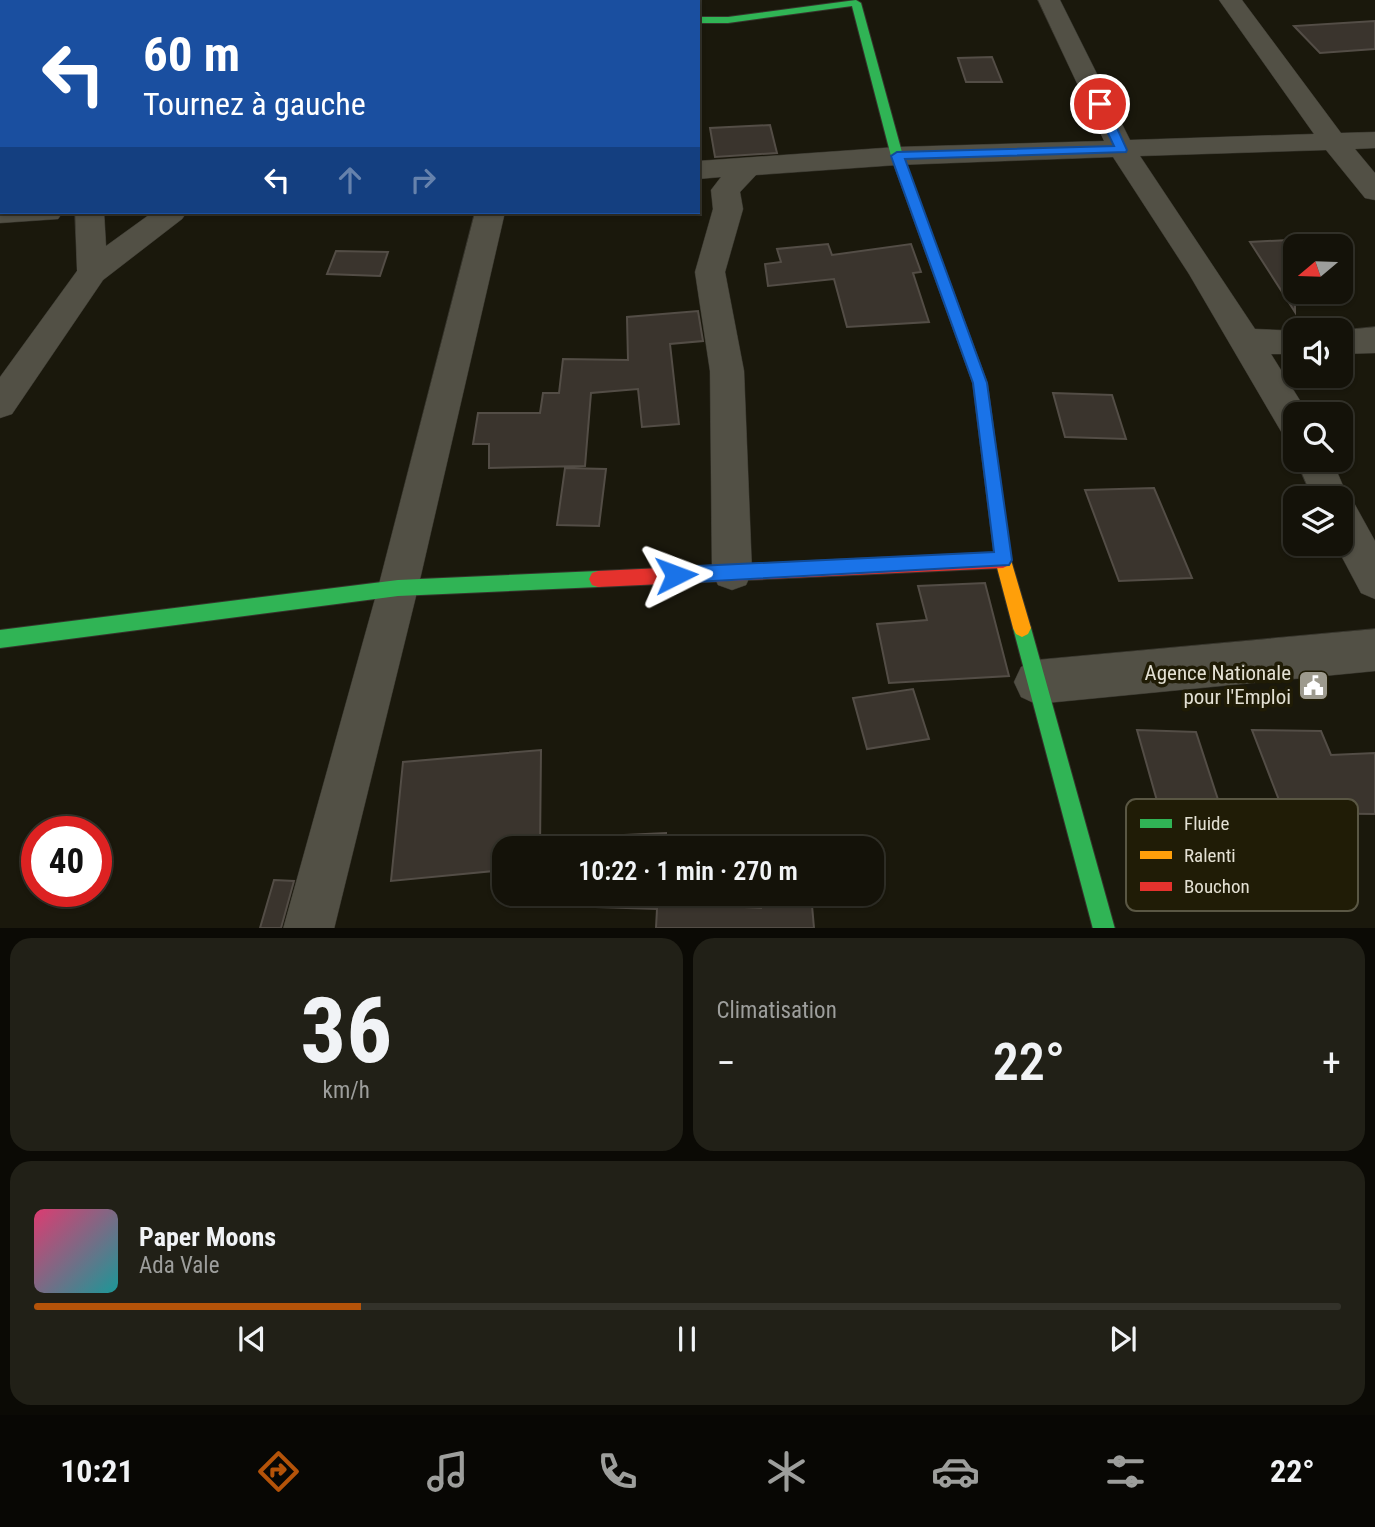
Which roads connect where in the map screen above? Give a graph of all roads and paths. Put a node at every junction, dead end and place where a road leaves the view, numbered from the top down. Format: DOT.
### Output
graph roads {
  1 [pos="1049,0"];
  2 [pos="1230,0"];
  3 [pos="856,2"];
  4 [pos="700,20"];
  5 [pos="1332,140"];
  6 [pos="1375,140"];
  7 [pos="1122,150"];
  8 [pos="897,156"];
  9 [pos="748,167"];
  10 [pos="700,170"];
  11 [pos="1375,191"];
  12 [pos="89,214"];
  13 [pos="169,214"];
  14 [pos="490,214"];
  15 [pos="92,272"];
  16 [pos="1375,340"];
  17 [pos="1283,341"];
  18 [pos="1353,341"];
  19 [pos="1244,342"];
  20 [pos="0,404"];
  21 [pos="1283,404"];
  22 [pos="1353,539"];
  23 [pos="1003,560"];
  24 [pos="732,572"];
  25 [pos="1375,580"];
  26 [pos="398,588"];
  27 [pos="0,639"];
  28 [pos="1375,650"];
  29 [pos="1036,682"];
  30 [pos="308,928"];
  31 [pos="1104,928"];
  1 -- 7 [label="street"];
  2 -- 5 [label="street"];
  3 -- 4 [label="street"];
  3 -- 8 [label="street"];
  5 -- 6 [label="street"];
  5 -- 7 [label="street"];
  5 -- 11 [label="street"];
  7 -- 8 [label="street"];
  7 -- 19 [label="street"];
  8 -- 9 [label="street"];
  8 -- 23 [label="street"];
  9 -- 10 [label="street"];
  9 -- 24 [label="street"];
  12 -- 15 [label="street"];
  13 -- 15 [label="street"];
  14 -- 26 [label="street"];
  15 -- 20 [label="street"];
  16 -- 18 [label="street"];
  17 -- 19 [label="street"];
  19 -- 21 [label="street"];
  22 -- 25 [label="street"];
  23 -- 24 [label="street"];
  23 -- 29 [label="street"];
  24 -- 26 [label="street"];
  26 -- 27 [label="street"];
  26 -- 30 [label="street"];
  28 -- 29 [label="street"];
  29 -- 31 [label="street"];
}
